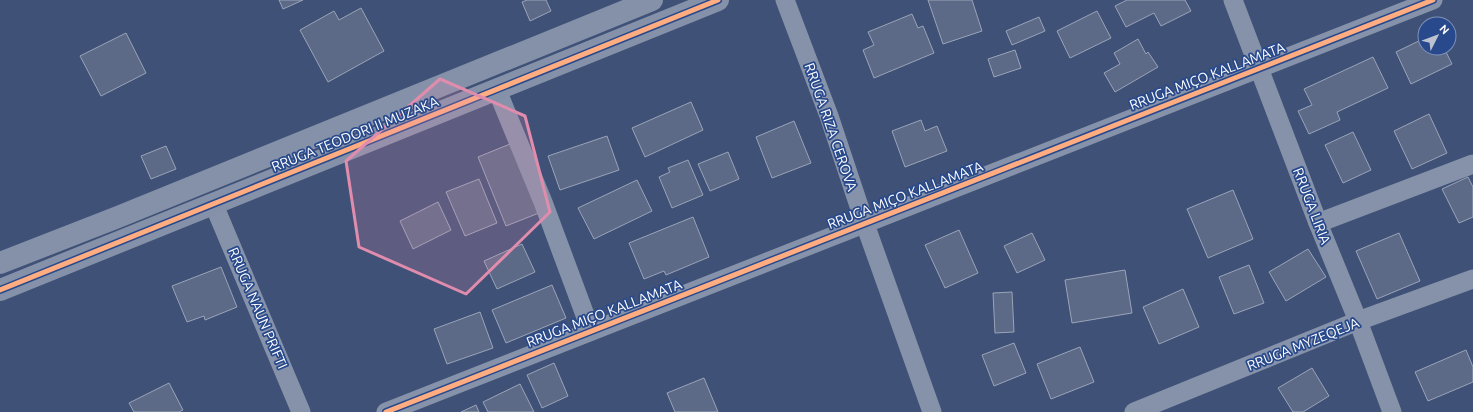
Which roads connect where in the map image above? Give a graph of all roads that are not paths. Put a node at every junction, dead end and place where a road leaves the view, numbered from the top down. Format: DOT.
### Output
graph roads {
  1 [pos="652,0"];
  2 [pos="718,0"];
  3 [pos="785,0"];
  4 [pos="1233,0"];
  5 [pos="1433,0"];
  6 [pos="1259,69"];
  7 [pos="497,90"];
  8 [pos="1473,164"];
  9 [pos="214,205"];
  10 [pos="1318,223"];
  11 [pos="865,224"];
  12 [pos="0,263"];
  13 [pos="1473,278"];
  14 [pos="0,290"];
  15 [pos="1358,322"];
  16 [pos="591,332"];
  17 [pos="1137,411"];
  18 [pos="301,412"];
  19 [pos="386,412"];
  20 [pos="932,412"];
  21 [pos="1392,412"];
  1 -- 12 [label="main road, RRUGA TEODORI II MUZAKA"];
  2 -- 7 [label="main road, RRUGA TEODORI II MUZAKA"];
  3 -- 11 [label="street, RRUGA RIZA CEROVA"];
  4 -- 6 [label="street, RRUGA LIRIA"];
  5 -- 6 [label="street, RRUGA MIÇO KALLAMATA"];
  6 -- 10 [label="street, RRUGA LIRIA"];
  6 -- 11 [label="street, RRUGA MIÇO KALLAMATA"];
  7 -- 9 [label="main road, RRUGA TEODORI II MUZAKA"];
  7 -- 16 [label="street"];
  8 -- 10 [label="street"];
  9 -- 14 [label="main road, RRUGA TEODORI II MUZAKA"];
  9 -- 18 [label="street, RRUGA NAUN PRIFTI"];
  10 -- 15 [label="street, RRUGA LIRIA"];
  11 -- 16 [label="street, RRUGA MIÇO KALLAMATA"];
  11 -- 20 [label="street, RRUGA RIZA CEROVA"];
  13 -- 15 [label="street, RRUGA MYZEQEJA"];
  15 -- 17 [label="street, RRUGA MYZEQEJA"];
  15 -- 21 [label="street, RRUGA LIRIA"];
  16 -- 19 [label="street, RRUGA MIÇO KALLAMATA"];
}
